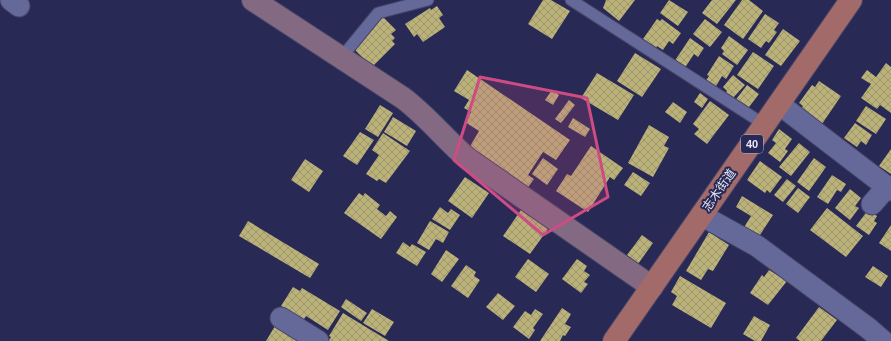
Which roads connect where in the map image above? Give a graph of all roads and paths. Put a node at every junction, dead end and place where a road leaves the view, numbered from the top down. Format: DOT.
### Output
graph roads {
  1 [pos="253,0"];
  2 [pos="428,0"];
  3 [pos="571,0"];
  4 [pos="851,0"];
  5 [pos="584,3"];
  6 [pos="341,58"];
  7 [pos="779,104"];
  8 [pos="765,125"];
  9 [pos="889,189"];
  10 [pos="872,204"];
  11 [pos="701,215"];
  12 [pos="652,287"];
  13 [pos="281,318"];
  14 [pos="318,341"];
  15 [pos="614,341"];
  16 [pos="883,341"];
  1 -- 6 [label="street"];
  2 -- 6 [label="lane"];
  3 -- 5 [label="lane"];
  4 -- 7 [label="main road, 志木街道 / 40"];
  5 -- 8 [label="lane"];
  6 -- 12 [label="street"];
  7 -- 8 [label="main road, 志木街道 / 40"];
  7 -- 9 [label="street"];
  8 -- 11 [label="main road, 志木街道 / 40"];
  9 -- 10 [label="street"];
  11 -- 12 [label="main road, 志木街道 / 40"];
  11 -- 16 [label="street"];
  12 -- 15 [label="main road, 志木街道 / 40"];
  13 -- 14 [label="street"];
}
